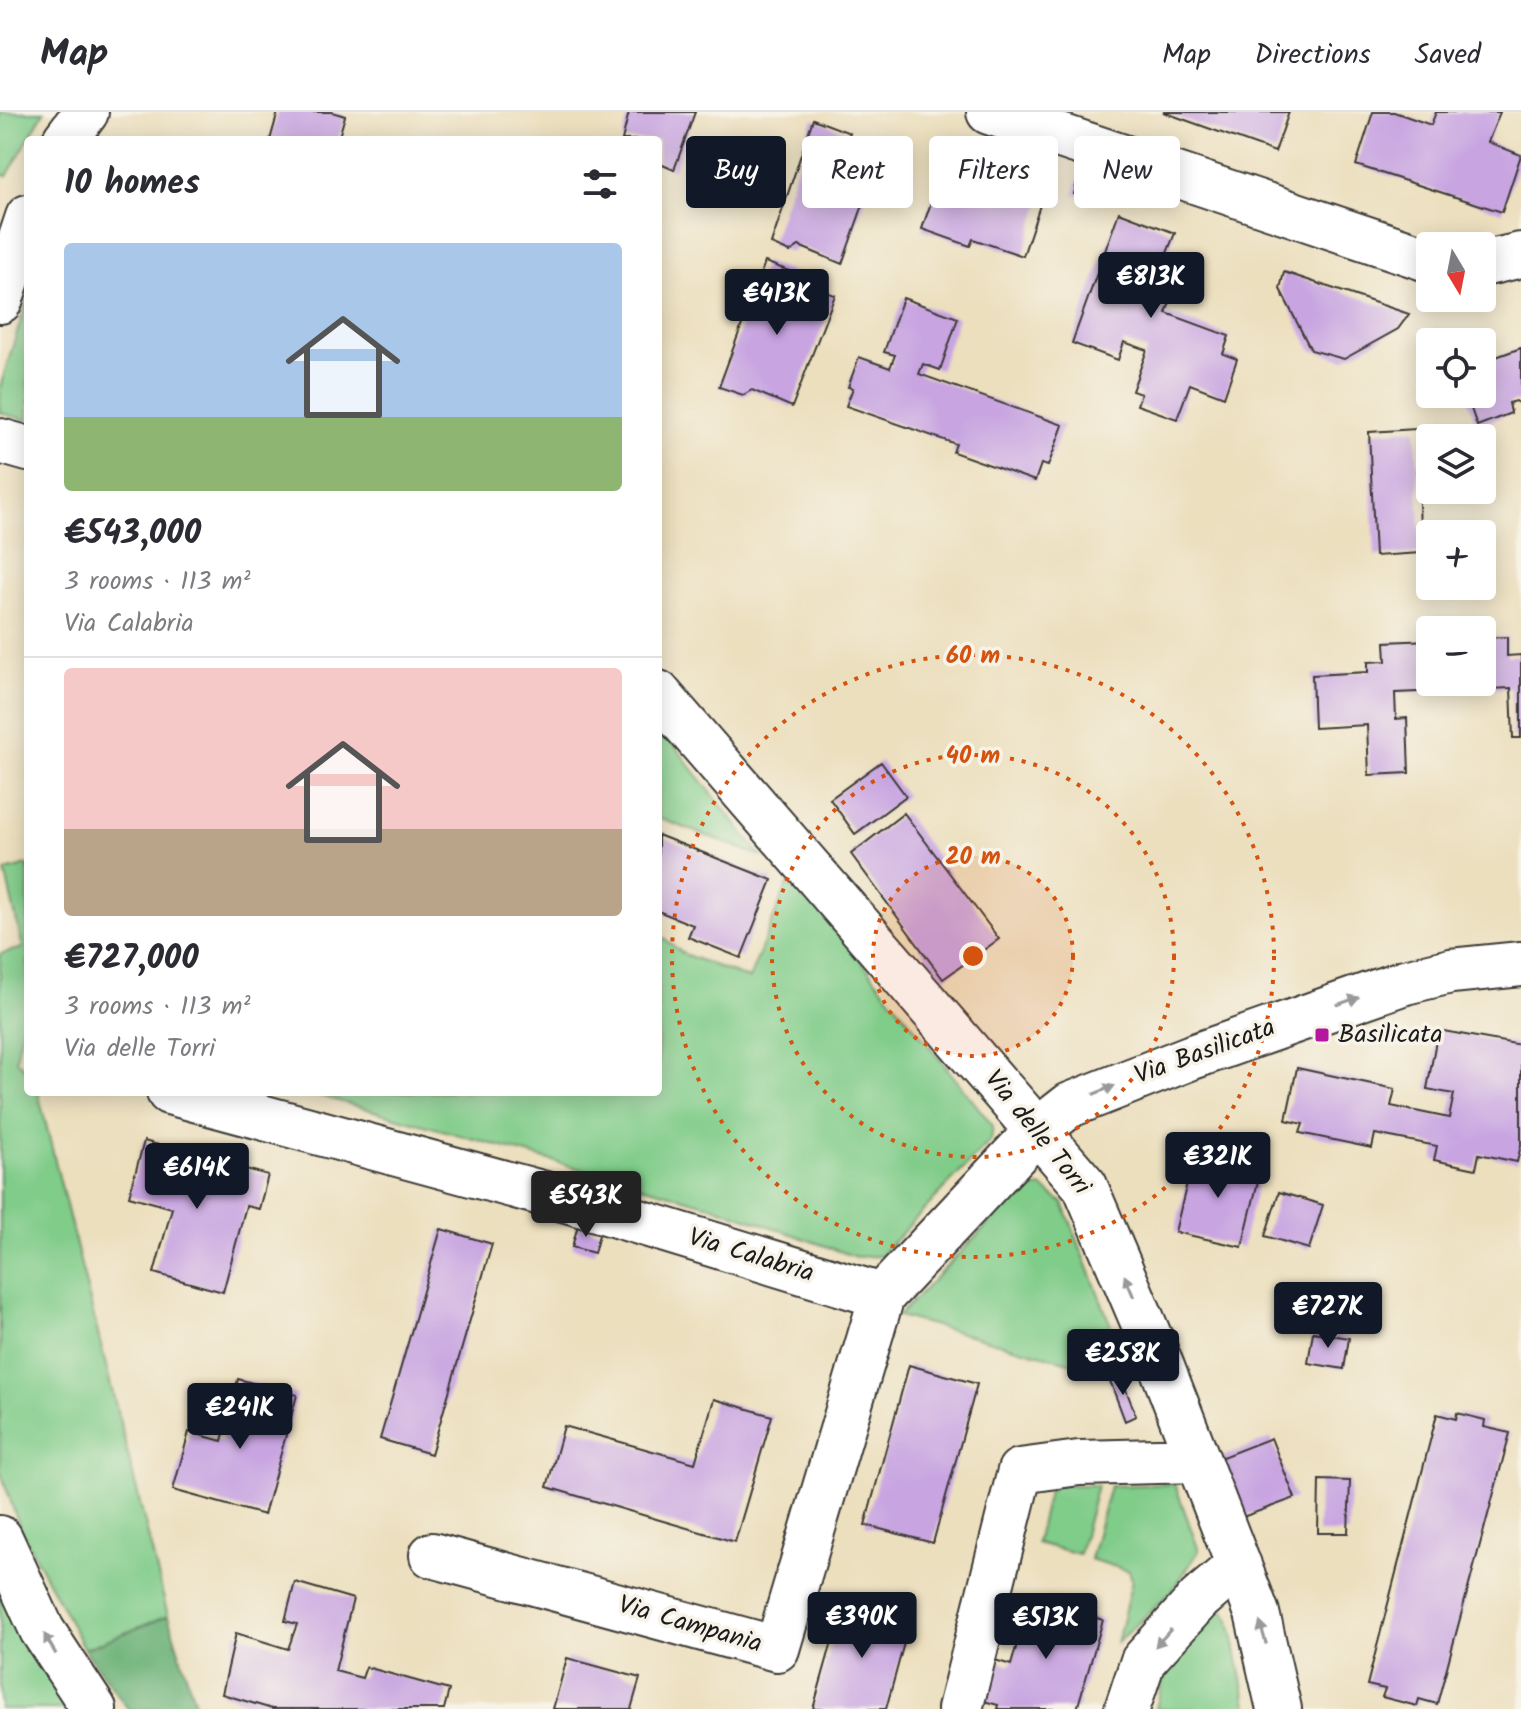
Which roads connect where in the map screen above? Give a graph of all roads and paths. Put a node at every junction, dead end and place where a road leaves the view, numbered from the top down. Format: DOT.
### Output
graph roads {
  1 [pos="86,112"];
  2 [pos="989,112"];
  3 [pos="68,136"];
  4 [pos="24,229"];
  5 [pos="1416,255"];
  6 [pos="1521,255"];
  7 [pos="1496,261"];
  8 [pos="0,301"];
  9 [pos="0,441"];
  10 [pos="24,448"];
  11 [pos="662,698"];
  12 [pos="1521,964"];
  13 [pos="184,1096"];
  14 [pos="1038,1130"];
  15 [pos="882,1296"];
  16 [pos="1198,1460"];
  17 [pos="0,1538"];
  18 [pos="432,1555"];
  19 [pos="1239,1565"];
  20 [pos="94,1709"];
  21 [pos="960,1709"];
  22 [pos="1127,1709"];
  23 [pos="1279,1709"];
  1 -- 3 [label="street"];
  2 -- 5 [label="street"];
  4 -- 8 [label="street"];
  6 -- 7 [label="street"];
  9 -- 10 [label="street"];
  11 -- 14 [label="street, Via delle Torri"];
  14 -- 12 [label="street, Via Basilicata, one-way"];
  13 -- 15 [label="street, Via Calabria"];
  14 -- 15 [label="street"];
  16 -- 14 [label="street, Via delle Torri, one-way"];
  15 -- 18 [label="street, Via Campania"];
  16 -- 19 [label="street, Via delle Torri"];
  16 -- 21 [label="street"];
  20 -- 17 [label="street, one-way"];
  19 -- 22 [label="street, one-way"];
  23 -- 19 [label="street, Via delle Torri, one-way"];
}
